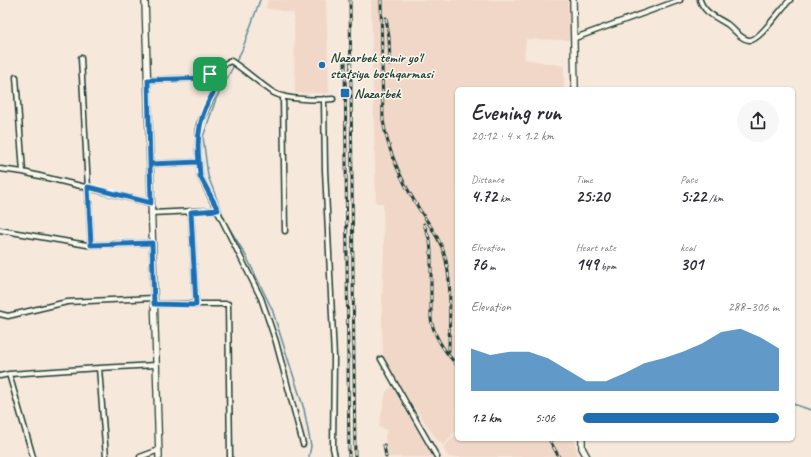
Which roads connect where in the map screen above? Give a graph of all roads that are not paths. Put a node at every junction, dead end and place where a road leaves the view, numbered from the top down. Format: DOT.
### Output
graph roads {
  1 [pos="145,0"];
  2 [pos="573,0"];
  3 [pos="680,0"];
  4 [pos="700,0"];
  5 [pos="790,0"];
  6 [pos="575,38"];
  7 [pos="81,58"];
  8 [pos="210,74"];
  9 [pos="16,76"];
  10 [pos="148,80"];
  11 [pos="575,87"];
  12 [pos="283,96"];
  13 [pos="324,99"];
  14 [pos="333,99"];
  15 [pos="199,162"];
  16 [pos="150,164"];
  17 [pos="0,169"];
  18 [pos="23,172"];
  19 [pos="88,187"];
  20 [pos="151,203"];
  21 [pos="218,210"];
  22 [pos="191,212"];
  23 [pos="151,213"];
  24 [pos="0,230"];
  25 [pos="285,231"];
  26 [pos="152,243"];
  27 [pos="91,245"];
  28 [pos="154,298"];
  29 [pos="154,304"];
  30 [pos="196,305"];
  31 [pos="0,313"];
  32 [pos="380,359"];
  33 [pos="156,365"];
  34 [pos="99,368"];
  35 [pos="9,374"];
  36 [pos="0,376"];
  37 [pos="582,441"];
  38 [pos="304,444"];
  39 [pos="159,450"];
  40 [pos="33,457"];
  41 [pos="106,457"];
  42 [pos="140,457"];
  43 [pos="159,457"];
  44 [pos="230,457"];
  45 [pos="334,457"];
  46 [pos="437,457"];
  47 [pos="586,457"];
  1 -- 10 [label="main road"];
  2 -- 6 [label="main road"];
  3 -- 6 [label="street"];
  4 -- 5 [label="street"];
  6 -- 11 [label="main road"];
  7 -- 19 [label="street"];
  8 -- 10 [label="street"];
  8 -- 12 [label="street"];
  8 -- 15 [label="street"];
  9 -- 18 [label="street"];
  10 -- 16 [label="main road"];
  12 -- 13 [label="street"];
  12 -- 25 [label="street"];
  13 -- 14 [label="street"];
  13 -- 45 [label="street"];
  15 -- 16 [label="street"];
  15 -- 21 [label="street"];
  16 -- 20 [label="main road"];
  17 -- 18 [label="street"];
  18 -- 19 [label="street"];
  19 -- 20 [label="street"];
  19 -- 27 [label="street"];
  20 -- 23 [label="main road"];
  21 -- 22 [label="street"];
  21 -- 38 [label="street"];
  22 -- 23 [label="street"];
  22 -- 30 [label="street"];
  23 -- 26 [label="main road"];
  24 -- 27 [label="street"];
  26 -- 27 [label="street"];
  26 -- 28 [label="main road"];
  28 -- 29 [label="main road"];
  28 -- 31 [label="street"];
  29 -- 30 [label="street"];
  29 -- 33 [label="main road"];
  30 -- 44 [label="street"];
  32 -- 46 [label="street"];
  33 -- 34 [label="street"];
  33 -- 39 [label="main road"];
  34 -- 35 [label="street"];
  34 -- 41 [label="street"];
  35 -- 36 [label="street"];
  35 -- 40 [label="street"];
  37 -- 47 [label="main road"];
  39 -- 42 [label="street"];
  39 -- 43 [label="main road"];
}
